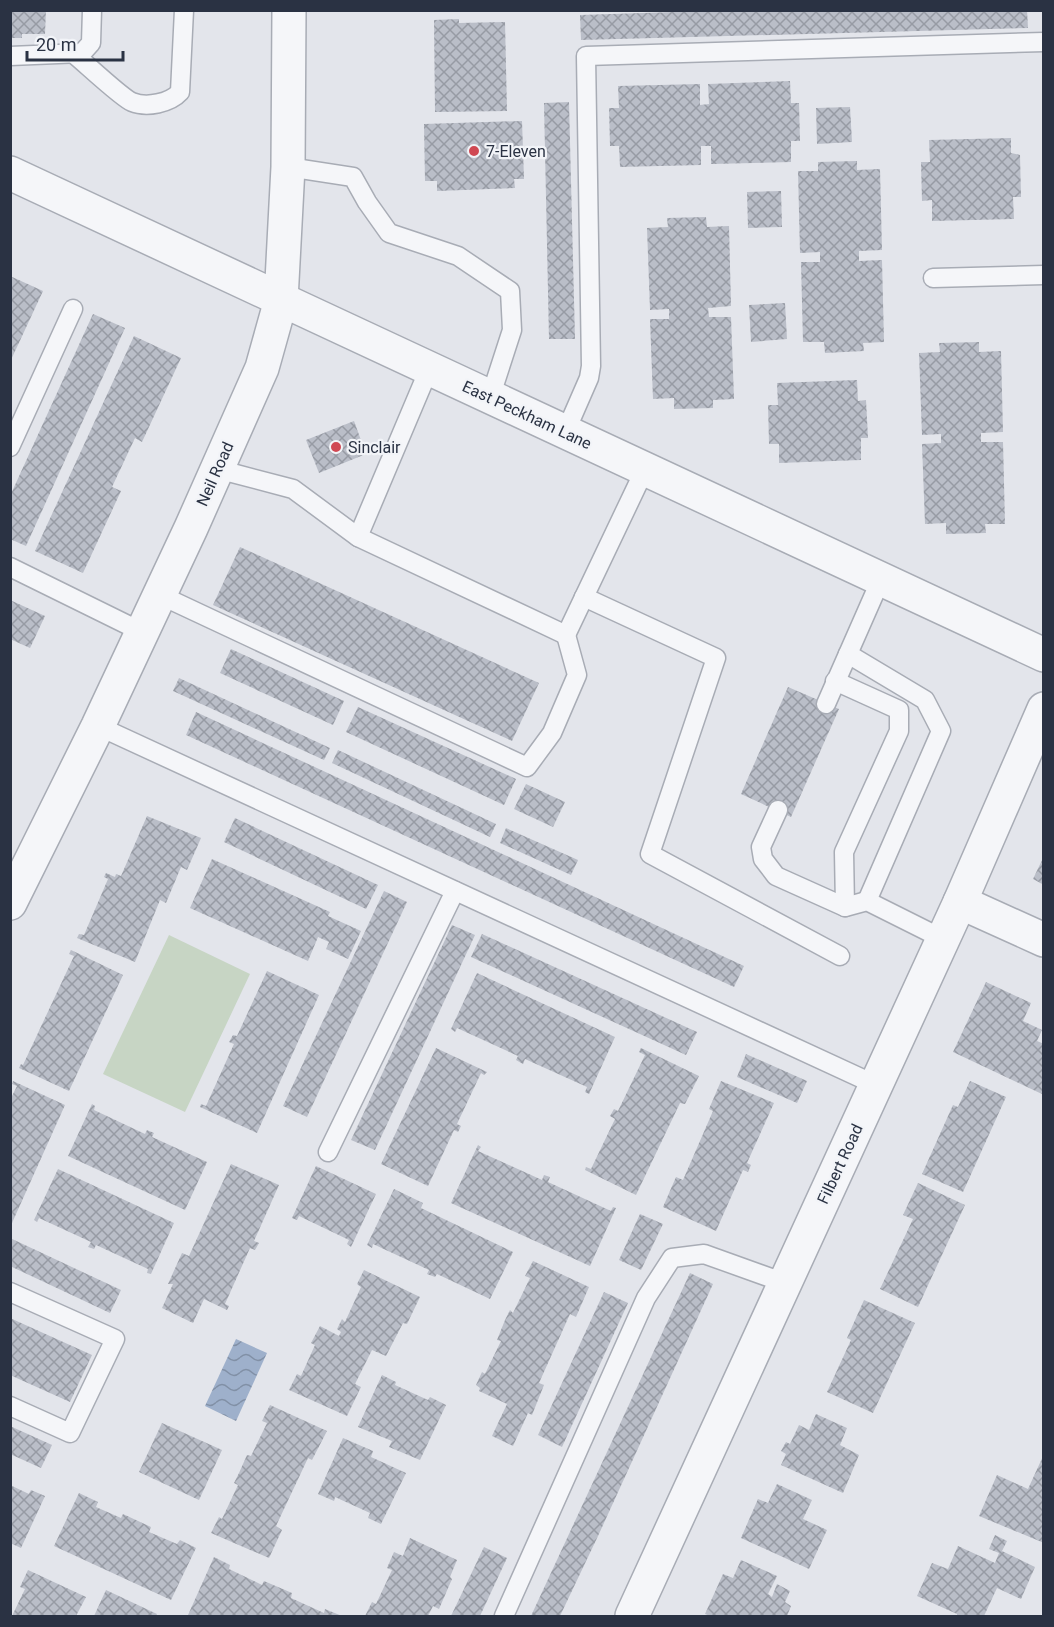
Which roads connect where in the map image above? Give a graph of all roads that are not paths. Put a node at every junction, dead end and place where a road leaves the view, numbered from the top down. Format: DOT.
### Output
graph roads {
  1 [pos="92,10"];
  2 [pos="184,10"];
  3 [pos="290,10"];
  4 [pos="1044,42"];
  5 [pos="74,54"];
  6 [pos="10,56"];
  7 [pos="288,167"];
  8 [pos="10,173"];
  9 [pos="1044,275"];
  10 [pos="933,278"];
  11 [pos="281,300"];
  12 [pos="73,309"];
  13 [pos="429,369"];
  14 [pos="490,398"];
  15 [pos="565,433"];
  16 [pos="10,447"];
  17 [pos="218,469"];
  18 [pos="645,469"];
  19 [pos="358,537"];
  20 [pos="10,567"];
  21 [pos="881,579"];
  22 [pos="160,595"];
  23 [pos="584,597"];
  24 [pos="142,632"];
  25 [pos="566,635"];
  26 [pos="848,654"];
  27 [pos="1044,655"];
  28 [pos="836,681"];
  29 [pos="826,704"];
  30 [pos="1044,709"];
  31 [pos="98,726"];
  32 [pos="778,810"];
  33 [pos="455,891"];
  34 [pos="867,901"];
  35 [pos="960,902"];
  36 [pos="10,903"];
  37 [pos="845,907"];
  38 [pos="943,939"];
  39 [pos="1044,940"];
  40 [pos="840,956"];
  41 [pos="876,1085"];
  42 [pos="328,1152"];
  43 [pos="785,1283"];
  44 [pos="10,1292"];
  45 [pos="10,1406"];
  46 [pos="504,1617"];
  47 [pos="632,1617"];
  1 -- 5 [label="lane"];
  2 -- 5 [label="lane"];
  3 -- 7 [label="street, Neil Road"];
  4 -- 15 [label="lane"];
  5 -- 6 [label="lane"];
  7 -- 11 [label="street, Neil Road"];
  7 -- 14 [label="lane"];
  8 -- 11 [label="street, East Peckham Lane"];
  9 -- 10 [label="lane"];
  11 -- 13 [label="street, East Peckham Lane"];
  11 -- 17 [label="street, Neil Road"];
  12 -- 16 [label="lane"];
  13 -- 14 [label="street, East Peckham Lane"];
  13 -- 19 [label="lane"];
  14 -- 15 [label="street, East Peckham Lane"];
  15 -- 18 [label="street, East Peckham Lane"];
  17 -- 19 [label="lane"];
  17 -- 22 [label="street, Neil Road"];
  18 -- 21 [label="street, East Peckham Lane"];
  18 -- 23 [label="lane"];
  19 -- 25 [label="lane"];
  20 -- 24 [label="lane"];
  21 -- 26 [label="lane"];
  21 -- 27 [label="street, East Peckham Lane"];
  22 -- 24 [label="street, Neil Road"];
  22 -- 25 [label="lane"];
  23 -- 25 [label="lane"];
  23 -- 40 [label="lane"];
  24 -- 31 [label="street, Neil Road"];
  26 -- 28 [label="lane"];
  26 -- 34 [label="lane"];
  28 -- 29 [label="lane"];
  28 -- 37 [label="lane"];
  30 -- 35 [label="street, Filbert Road"];
  31 -- 33 [label="lane"];
  31 -- 36 [label="street, Neil Road"];
  32 -- 37 [label="lane"];
  33 -- 41 [label="lane"];
  33 -- 42 [label="lane"];
  34 -- 37 [label="lane"];
  34 -- 38 [label="lane"];
  35 -- 38 [label="street, Filbert Road"];
  35 -- 39 [label="street"];
  38 -- 41 [label="street, Filbert Road"];
  41 -- 43 [label="street, Filbert Road"];
  43 -- 46 [label="lane"];
  43 -- 47 [label="street, Filbert Road"];
  44 -- 45 [label="lane"];
}
